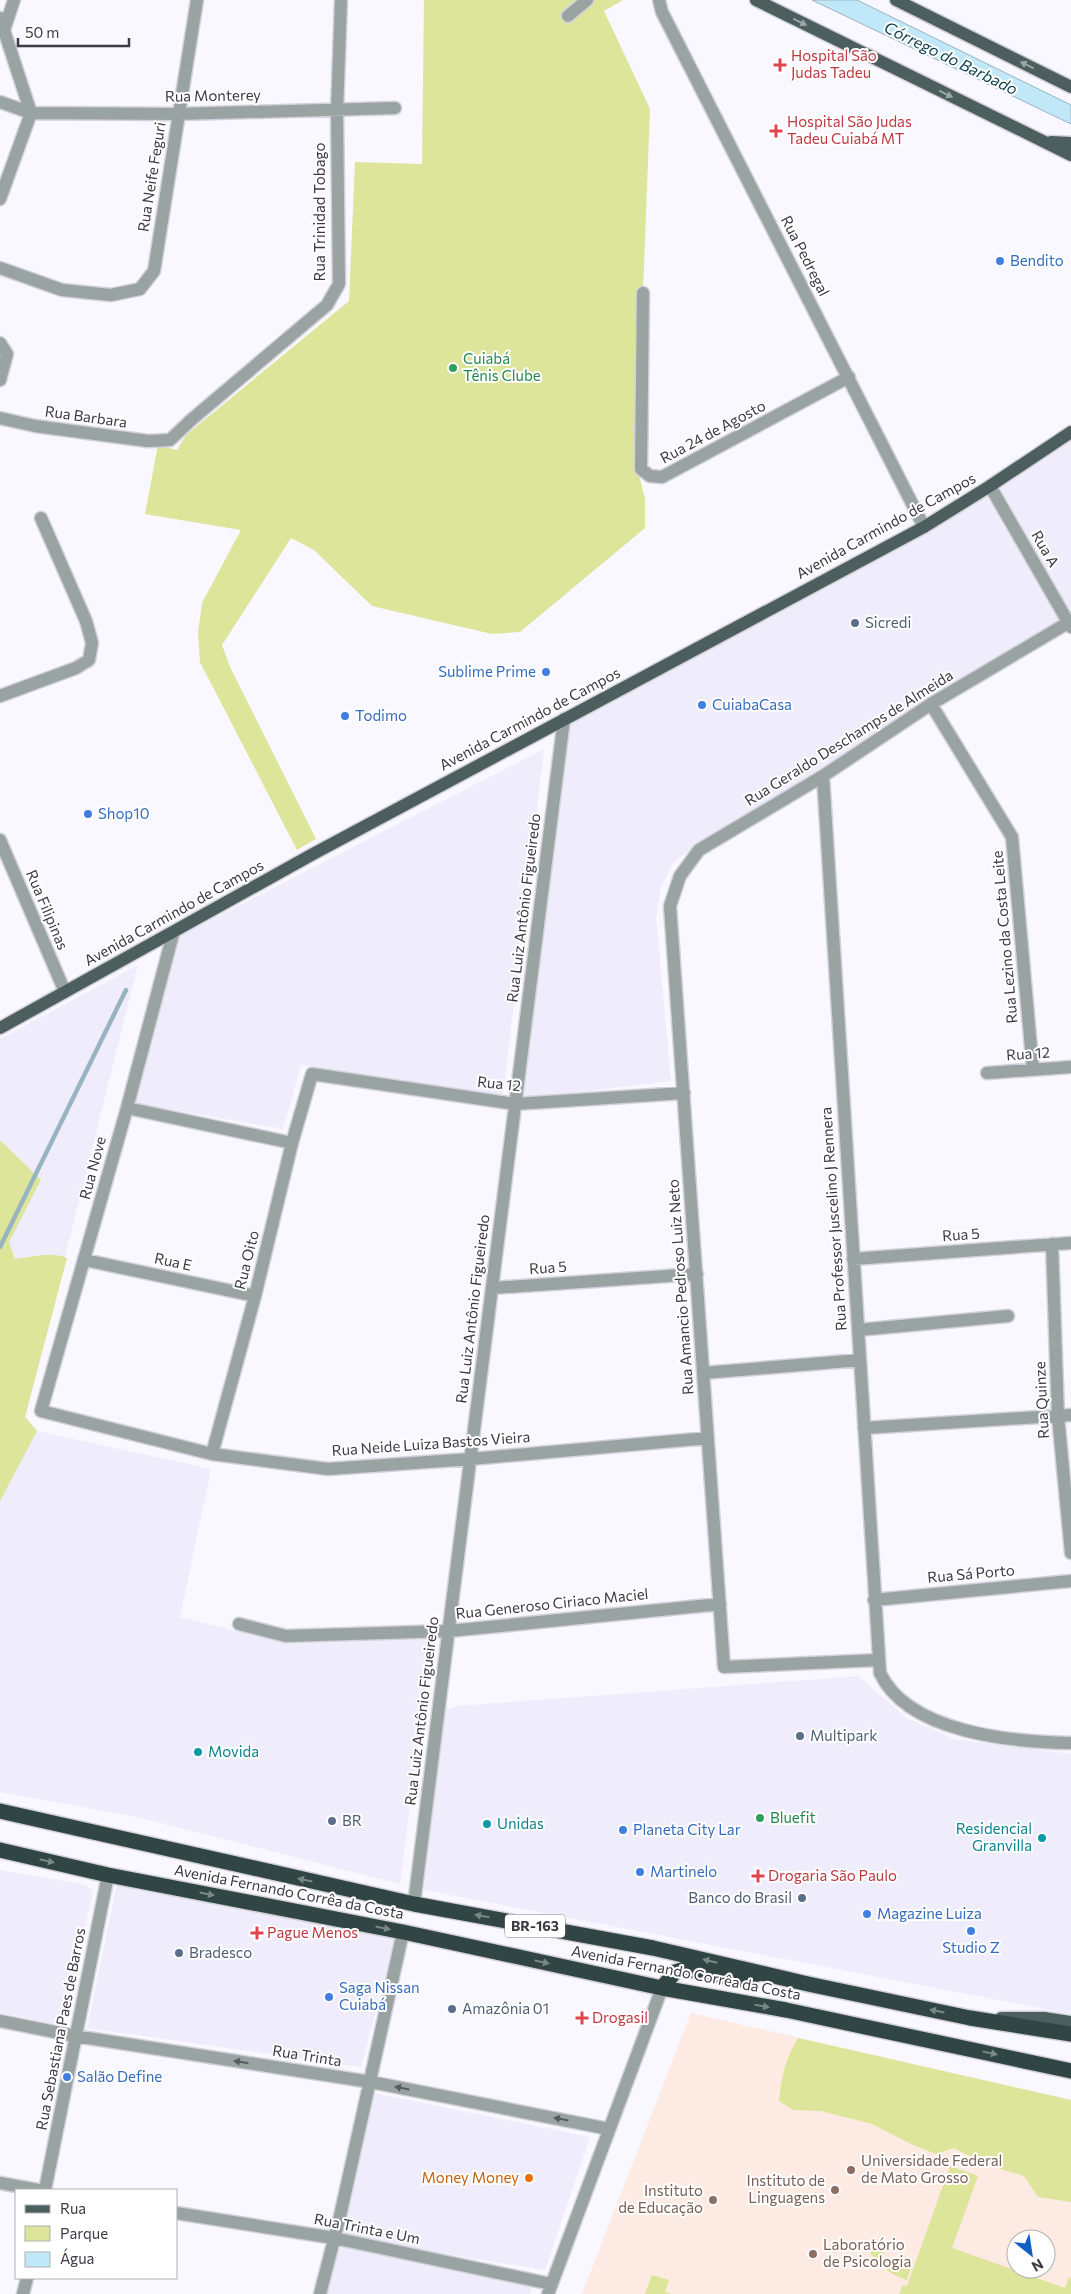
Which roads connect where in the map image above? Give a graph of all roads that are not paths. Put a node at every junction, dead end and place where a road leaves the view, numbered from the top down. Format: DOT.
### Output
graph roads {
  1 [pos="14,0"];
  2 [pos="197,0"];
  3 [pos="341,0"];
  4 [pos="586,0"];
  5 [pos="659,0"];
  6 [pos="756,0"];
  7 [pos="896,0"];
  8 [pos="568,16"];
  9 [pos="2,23"];
  10 [pos="1071,87"];
  11 [pos="0,102"];
  12 [pos="395,108"];
  13 [pos="336,111"];
  14 [pos="31,113"];
  15 [pos="178,114"];
  16 [pos="1043,142"];
  17 [pos="1071,143"];
  18 [pos="1071,155"];
  19 [pos="0,199"];
  20 [pos="0,268"];
  21 [pos="643,293"];
  22 [pos="0,342"];
  23 [pos="849,378"];
  24 [pos="0,380"];
  25 [pos="0,418"];
  26 [pos="1071,432"];
  27 [pos="170,440"];
  28 [pos="990,486"];
  29 [pos="41,518"];
  30 [pos="924,527"];
  31 [pos="1070,624"];
  32 [pos="0,696"];
  33 [pos="930,704"];
  34 [pos="564,719"];
  35 [pos="823,776"];
  36 [pos="0,840"];
  37 [pos="670,906"];
  38 [pos="172,934"];
  39 [pos="64,992"];
  40 [pos="0,1028"];
  41 [pos="1071,1067"];
  42 [pos="1033,1070"];
  43 [pos="987,1073"];
  44 [pos="312,1074"];
  45 [pos="684,1093"];
  46 [pos="515,1104"];
  47 [pos="126,1108"];
  48 [pos="292,1143"];
  49 [pos="1071,1242"];
  50 [pos="1052,1244"];
  51 [pos="85,1260"];
  52 [pos="853,1260"];
  53 [pos="696,1274"];
  54 [pos="492,1288"];
  55 [pos="255,1296"];
  56 [pos="1008,1316"];
  57 [pos="858,1330"];
  58 [pos="860,1360"];
  59 [pos="704,1373"];
  60 [pos="41,1411"];
  61 [pos="1065,1416"];
  62 [pos="864,1428"];
  63 [pos="708,1438"];
  64 [pos="212,1454"];
  65 [pos="471,1459"];
  66 [pos="1071,1553"];
  67 [pos="1071,1581"];
  68 [pos="874,1600"];
  69 [pos="720,1604"];
  70 [pos="239,1624"];
  71 [pos="449,1631"];
  72 [pos="878,1660"];
  73 [pos="1071,1743"];
  74 [pos="0,1811"];
  75 [pos="0,1850"];
  76 [pos="108,1875"];
  77 [pos="414,1904"];
  78 [pos="403,1932"];
  79 [pos="761,1973"];
  80 [pos="662,1988"];
  81 [pos="970,2018"];
  82 [pos="0,2021"];
  83 [pos="1071,2022"];
  84 [pos="1071,2034"];
  85 [pos="75,2036"];
  86 [pos="1071,2071"];
  87 [pos="371,2082"];
  88 [pos="609,2129"];
  89 [pos="0,2183"];
  90 [pos="33,2189"];
  91 [pos="45,2189"];
  92 [pos="178,2213"];
  93 [pos="334,2238"];
  94 [pos="27,2279"];
  95 [pos="549,2289"];
  96 [pos="23,2294"];
  97 [pos="320,2294"];
  1 -- 9 [label="street"];
  2 -- 15 [label="street, Rua Neife Feguri"];
  3 -- 13 [label="street, Rua Trinidad Tobago"];
  4 -- 8 [label="street"];
  5 -- 23 [label="street, Rua Pedregal"];
  6 -- 16 [label="main road, one-way"];
  10 -- 7 [label="main road, one-way"];
  9 -- 14 [label="street"];
  11 -- 14 [label="street, Rua Monterey"];
  12 -- 13 [label="street, Rua Monterey"];
  13 -- 15 [label="street, Rua Monterey"];
  13 -- 27 [label="street, Rua Trinidad Tobago"];
  14 -- 15 [label="street, Rua Monterey"];
  14 -- 19 [label="street"];
  15 -- 20 [label="street, Rua Neife Feguri"];
  16 -- 17 [label="main road"];
  16 -- 18 [label="main road"];
  21 -- 23 [label="street, Rua 24 de Agosto"];
  22 -- 24 [label="street"];
  23 -- 30 [label="street, Rua Pedregal"];
  25 -- 27 [label="street, Rua Barbara"];
  26 -- 28 [label="main road, Avenida Carmindo de Campos"];
  28 -- 30 [label="main road, Avenida Carmindo de Campos"];
  28 -- 31 [label="street, Rua A"];
  29 -- 32 [label="street"];
  30 -- 34 [label="main road, Avenida Carmindo de Campos"];
  31 -- 33 [label="street, Rua Geraldo Deschamps de Almeida"];
  33 -- 35 [label="street, Rua Geraldo Deschamps de Almeida"];
  33 -- 42 [label="street, Rua Lezino da Costa Leite"];
  34 -- 38 [label="main road, Avenida Carmindo de Campos"];
  34 -- 46 [label="street, Rua Luiz Antônio Figueiredo"];
  35 -- 37 [label="street, Rua Geraldo Deschamps de Almeida"];
  35 -- 52 [label="street, Rua Professor Juscelino J Rennera"];
  36 -- 39 [label="street, Rua Filipinas"];
  37 -- 45 [label="street, Rua Amancio Pedroso Luiz Neto"];
  38 -- 39 [label="main road, Avenida Carmindo de Campos"];
  38 -- 47 [label="street, Rua Nove"];
  39 -- 40 [label="main road, Avenida Carmindo de Campos"];
  41 -- 42 [label="street, Rua 12"];
  42 -- 43 [label="street, Rua 12"];
  44 -- 46 [label="street, Rua 12"];
  44 -- 48 [label="street, Rua Oito"];
  45 -- 46 [label="street, Rua 12"];
  45 -- 53 [label="street, Rua Amancio Pedroso Luiz Neto"];
  46 -- 54 [label="street, Rua Luiz Antônio Figueiredo"];
  47 -- 48 [label="street"];
  47 -- 51 [label="street, Rua Nove"];
  48 -- 55 [label="street, Rua Oito"];
  49 -- 50 [label="street, Rua 5"];
  50 -- 52 [label="street, Rua 5"];
  50 -- 61 [label="street, Rua Quinze"];
  51 -- 55 [label="street, Rua E"];
  51 -- 60 [label="street, Rua Nove"];
  52 -- 57 [label="street, Rua Professor Juscelino J Rennera"];
  53 -- 54 [label="street, Rua 5"];
  53 -- 59 [label="street, Rua Amancio Pedroso Luiz Neto"];
  54 -- 65 [label="street, Rua Luiz Antônio Figueiredo"];
  55 -- 64 [label="street, Rua Oito"];
  56 -- 57 [label="street"];
  57 -- 58 [label="street, Rua Professor Juscelino J Rennera"];
  58 -- 59 [label="street"];
  58 -- 62 [label="street, Rua Professor Juscelino J Rennera"];
  59 -- 63 [label="street, Rua Amancio Pedroso Luiz Neto"];
  60 -- 64 [label="street, Rua Neide Luiza Bastos Vieira"];
  61 -- 62 [label="street"];
  61 -- 66 [label="street, Rua Quinze"];
  62 -- 68 [label="street, Rua Professor Juscelino J Rennera"];
  63 -- 65 [label="street, Rua Neide Luiza Bastos Vieira"];
  63 -- 69 [label="street, Rua Amancio Pedroso Luiz Neto"];
  64 -- 65 [label="street, Rua Neide Luiza Bastos Vieira"];
  65 -- 71 [label="street, Rua Luiz Antônio Figueiredo"];
  67 -- 68 [label="street, Rua Sá Porto"];
  68 -- 72 [label="street, Rua Professor Juscelino J Rennera"];
  69 -- 71 [label="street, Rua Generoso Ciriaco Maciel"];
  69 -- 72 [label="street, Rua Amancio Pedroso Luiz Neto"];
  70 -- 71 [label="street, Rua Generoso Ciriaco Maciel"];
  71 -- 77 [label="street, Rua Luiz Antônio Figueiredo"];
  72 -- 73 [label="street, Rua Professor Juscelino J Rennera"];
  77 -- 74 [label="highway, Avenida Fernando Corrêa da Costa / BR-163, one-way"];
  75 -- 76 [label="highway, Avenida Fernando Corrêa da Costa / BR-163, one-way"];
  76 -- 78 [label="highway, Avenida Fernando Corrêa da Costa / BR-163, one-way"];
  76 -- 85 [label="street, Rua Sebastiana Paes de Barros"];
  79 -- 77 [label="highway, Avenida Fernando Corrêa da Costa / BR-163, one-way"];
  78 -- 80 [label="highway, Avenida Fernando Corrêa da Costa / BR-163, one-way"];
  78 -- 87 [label="street"];
  79 -- 80 [label="highway"];
  81 -- 79 [label="highway, Avenida Fernando Corrêa da Costa / BR-163, one-way"];
  80 -- 86 [label="highway, Avenida Fernando Corrêa da Costa / BR-163, one-way"];
  80 -- 88 [label="street"];
  81 -- 83 [label="main road, Avenida Fernando Corrêa da Costa"];
  81 -- 84 [label="highway, Avenida Fernando Corrêa da Costa / BR-163"];
  82 -- 85 [label="street, Rua Trinta"];
  87 -- 85 [label="street, Rua Trinta, one-way"];
  85 -- 91 [label="street, Rua Sebastiana Paes de Barros"];
  88 -- 87 [label="street, Rua Trinta, one-way"];
  87 -- 93 [label="street"];
  88 -- 95 [label="street"];
  89 -- 90 [label="street"];
  92 -- 93 [label="street, Rua Trinta e Um"];
  93 -- 95 [label="street, Rua Trinta e Um"];
  93 -- 97 [label="street"];
  94 -- 96 [label="street"];
}
